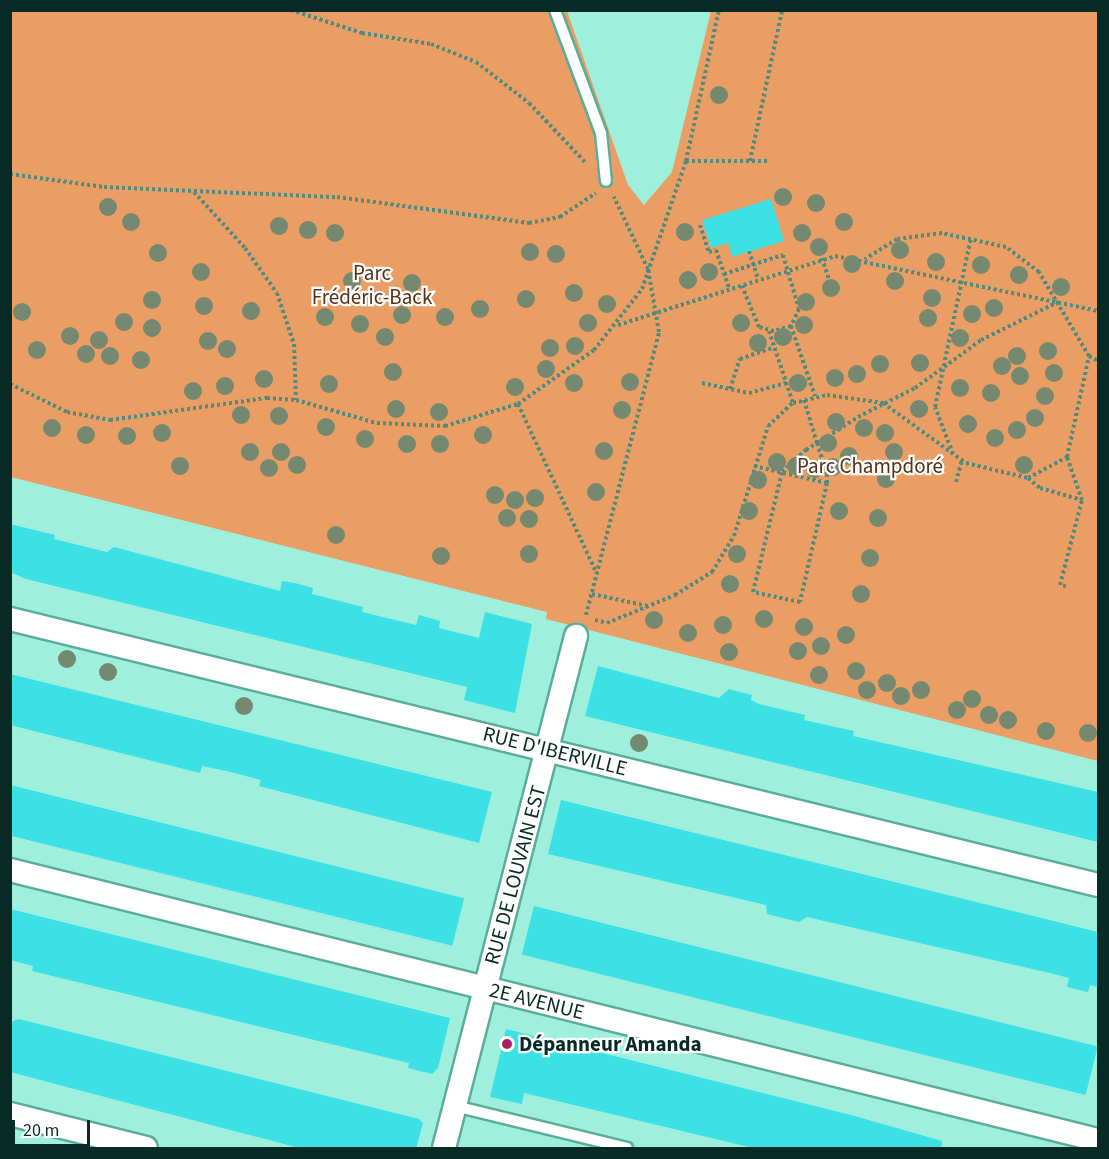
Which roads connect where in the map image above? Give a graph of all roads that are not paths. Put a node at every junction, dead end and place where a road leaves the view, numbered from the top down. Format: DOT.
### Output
graph roads {
  1 [pos="555,10"];
  2 [pos="606,181"];
  3 [pos="10,619"];
  4 [pos="579,632"];
  5 [pos="548,750"];
  6 [pos="10,870"];
  7 [pos="1098,885"];
  8 [pos="486,989"];
  9 [pos="455,1106"];
  10 [pos="10,1114"];
  11 [pos="1098,1140"];
  12 [pos="146,1149"];
  13 [pos="444,1149"];
  14 [pos="627,1149"];
  1 -- 2 [label="lane"];
  3 -- 5 [label="street, RUE D'IBERVILLE"];
  4 -- 5 [label="street, RUE DE LOUVAIN EST"];
  5 -- 7 [label="street, RUE D'IBERVILLE"];
  5 -- 8 [label="street, RUE DE LOUVAIN EST"];
  6 -- 8 [label="street, 2E AVENUE"];
  8 -- 9 [label="street, RUE DE LOUVAIN EST"];
  8 -- 11 [label="street, 2E AVENUE"];
  9 -- 13 [label="street, RUE DE LOUVAIN EST"];
  9 -- 14 [label="lane"];
  10 -- 12 [label="street"];
}
